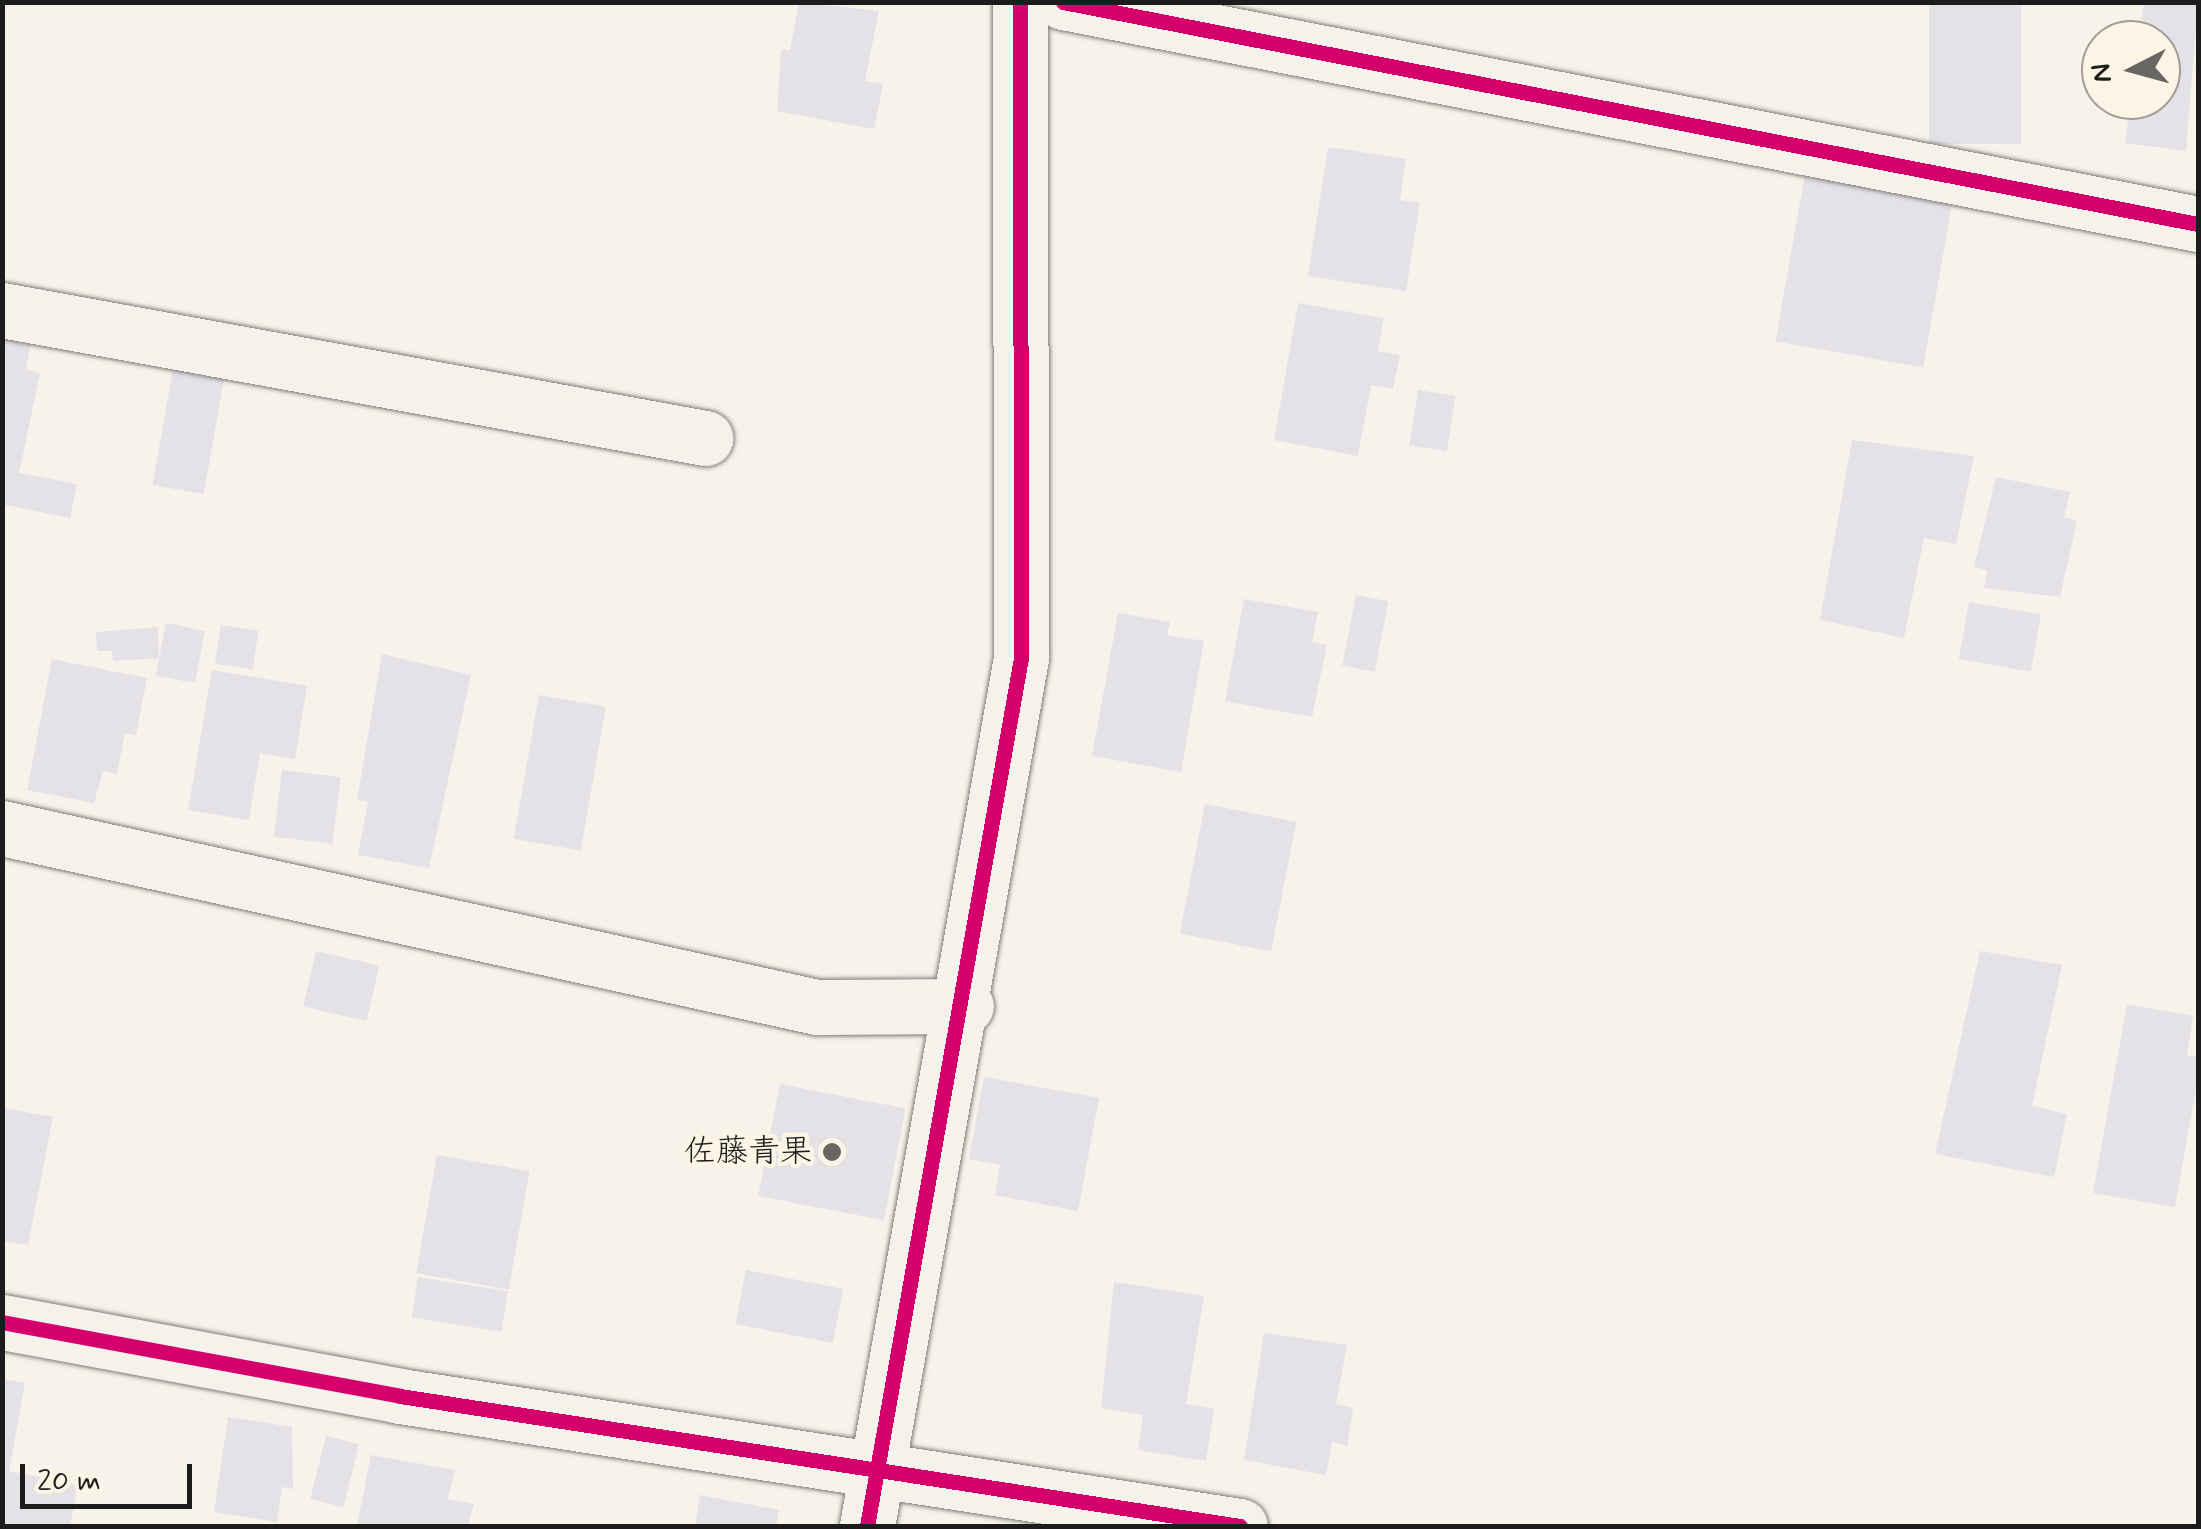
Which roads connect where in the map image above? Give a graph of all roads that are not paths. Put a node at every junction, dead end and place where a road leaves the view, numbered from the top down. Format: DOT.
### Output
graph roads {
  1 [pos="1020,2"];
  2 [pos="1063,2"];
  3 [pos="2198,224"];
  4 [pos="2,310"];
  5 [pos="705,438"];
  6 [pos="2,828"];
  7 [pos="966,1006"];
  8 [pos="2,1322"];
  9 [pos="879,1467"];
  10 [pos="867,1526"];
  11 [pos="1240,1526"];
  1 -- 7 [label="street"];
  2 -- 3 [label="street"];
  4 -- 5 [label="street"];
  6 -- 7 [label="street"];
  7 -- 9 [label="street"];
  8 -- 9 [label="street"];
  9 -- 10 [label="street"];
  9 -- 11 [label="street"];
}
